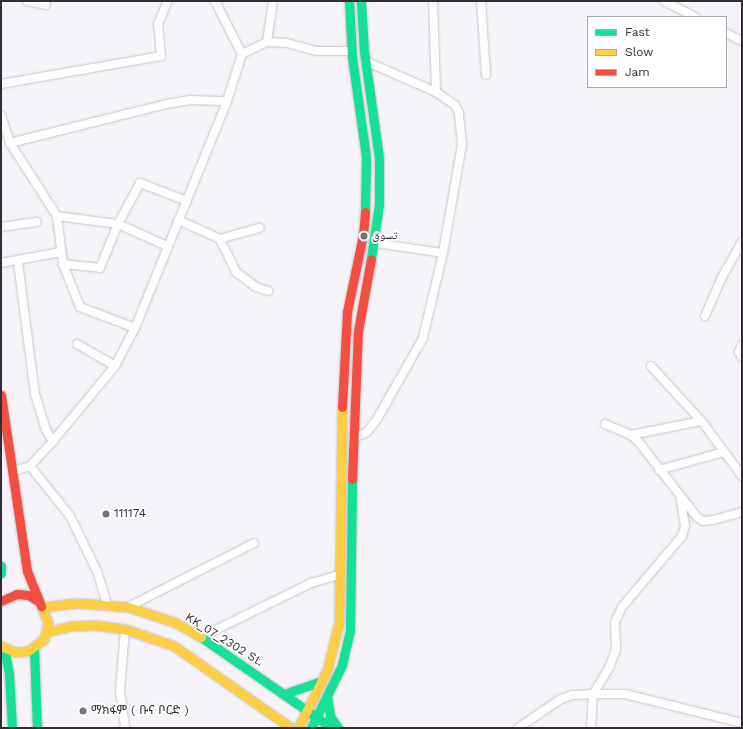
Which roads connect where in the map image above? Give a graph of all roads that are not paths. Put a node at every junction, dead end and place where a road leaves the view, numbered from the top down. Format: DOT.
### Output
graph roads {
  1 [pos="27,1"];
  2 [pos="168,1"];
  3 [pos="215,1"];
  4 [pos="273,1"];
  5 [pos="348,1"];
  6 [pos="361,1"];
  7 [pos="433,1"];
  8 [pos="480,1"];
  9 [pos="664,1"];
  10 [pos="46,5"];
  11 [pos="693,16"];
  12 [pos="727,34"];
  13 [pos="742,41"];
  14 [pos="267,42"];
  15 [pos="351,51"];
  16 [pos="242,54"];
  17 [pos="365,61"];
  18 [pos="486,75"];
  19 [pos="1,84"];
  20 [pos="436,92"];
  21 [pos="226,101"];
  22 [pos="1,115"];
  23 [pos="10,143"];
  24 [pos="187,201"];
  25 [pos="57,216"];
  26 [pos="178,220"];
  27 [pos="37,222"];
  28 [pos="118,224"];
  29 [pos="1,227"];
  30 [pos="259,228"];
  31 [pos="220,239"];
  32 [pos="742,242"];
  33 [pos="375,243"];
  34 [pos="167,246"];
  35 [pos="60,252"];
  36 [pos="443,253"];
  37 [pos="18,262"];
  38 [pos="1,264"];
  39 [pos="63,264"];
  40 [pos="268,291"];
  41 [pos="704,316"];
  42 [pos="135,328"];
  43 [pos="77,344"];
  44 [pos="742,345"];
  45 [pos="742,358"];
  46 [pos="115,366"];
  47 [pos="651,366"];
  48 [pos="1,395"];
  49 [pos="701,421"];
  50 [pos="605,424"];
  51 [pos="631,436"];
  52 [pos="354,438"];
  53 [pos="53,441"];
  54 [pos="724,452"];
  55 [pos="30,466"];
  56 [pos="659,470"];
  57 [pos="14,471"];
  58 [pos="742,476"];
  59 [pos="680,496"];
  60 [pos="742,512"];
  61 [pos="254,544"];
  62 [pos="339,558"];
  63 [pos="350,561"];
  64 [pos="1,566"];
  65 [pos="1,573"];
  66 [pos="339,575"];
  67 [pos="1,601"];
  68 [pos="41,604"];
  69 [pos="107,604"];
  70 [pos="128,607"];
  71 [pos="125,629"];
  72 [pos="47,632"];
  73 [pos="201,637"];
  74 [pos="2,647"];
  75 [pos="34,648"];
  76 [pos="321,681"];
  77 [pos="284,694"];
  78 [pos="327,694"];
  79 [pos="593,694"];
  80 [pos="307,710"];
  81 [pos="317,717"];
  82 [pos="742,723"];
  83 [pos="12,728"];
  84 [pos="38,728"];
  85 [pos="125,728"];
  86 [pos="291,728"];
  87 [pos="298,728"];
  88 [pos="312,728"];
  89 [pos="332,728"];
  90 [pos="338,728"];
  91 [pos="518,728"];
  92 [pos="591,728"];
  1 -- 10 [label="street"];
  2 -- 19 [label="street"];
  3 -- 16 [label="street"];
  4 -- 14 [label="street"];
  5 -- 15 [label="main road"];
  6 -- 17 [label="main road"];
  7 -- 20 [label="street"];
  8 -- 18 [label="street"];
  9 -- 11 [label="street"];
  12 -- 13 [label="street"];
  14 -- 15 [label="street"];
  14 -- 16 [label="street"];
  15 -- 62 [label="main road"];
  16 -- 21 [label="street"];
  17 -- 20 [label="street"];
  17 -- 33 [label="main road"];
  20 -- 36 [label="street"];
  21 -- 23 [label="street"];
  21 -- 24 [label="street"];
  22 -- 23 [label="street"];
  23 -- 25 [label="street"];
  24 -- 26 [label="street"];
  24 -- 28 [label="street"];
  25 -- 28 [label="street"];
  25 -- 35 [label="street"];
  26 -- 31 [label="street"];
  26 -- 34 [label="street"];
  27 -- 29 [label="street"];
  28 -- 34 [label="street"];
  28 -- 39 [label="street"];
  30 -- 31 [label="street"];
  31 -- 40 [label="street"];
  32 -- 41 [label="street"];
  33 -- 36 [label="street"];
  33 -- 52 [label="main road"];
  34 -- 42 [label="street"];
  35 -- 37 [label="street"];
  35 -- 39 [label="street"];
  36 -- 52 [label="street"];
  37 -- 38 [label="street"];
  37 -- 53 [label="street"];
  39 -- 42 [label="street"];
  42 -- 46 [label="street"];
  43 -- 46 [label="street"];
  44 -- 45 [label="street"];
  46 -- 53 [label="street"];
  47 -- 49 [label="street"];
  48 -- 57 [label="main road"];
  49 -- 51 [label="street"];
  49 -- 54 [label="street"];
  50 -- 51 [label="street"];
  51 -- 56 [label="street"];
  52 -- 63 [label="main road"];
  53 -- 55 [label="street"];
  54 -- 56 [label="street"];
  54 -- 58 [label="street"];
  55 -- 57 [label="street"];
  55 -- 69 [label="street"];
  56 -- 59 [label="street"];
  57 -- 68 [label="main road"];
  59 -- 60 [label="street"];
  59 -- 79 [label="street"];
  61 -- 70 [label="street"];
  62 -- 63 [label="main road"];
  62 -- 66 [label="main road"];
  63 -- 78 [label="main road"];
  64 -- 65 [label="main road"];
  66 -- 73 [label="street"];
  66 -- 76 [label="main road"];
  67 -- 68 [label="main road"];
  68 -- 69 [label="main road, KK_07_2302 St."];
  68 -- 72 [label="main road"];
  69 -- 70 [label="main road, KK_07_2302 St."];
  70 -- 73 [label="main road, KK_07_2302 St."];
  71 -- 72 [label="main road"];
  71 -- 85 [label="street"];
  71 -- 86 [label="main road"];
  72 -- 75 [label="main road"];
  73 -- 77 [label="main road, KK_07_2302 St."];
  74 -- 75 [label="main road"];
  74 -- 83 [label="main road"];
  75 -- 84 [label="main road"];
  76 -- 77 [label="main road"];
  76 -- 80 [label="main road"];
  77 -- 80 [label="main road, KK_07_2302 St."];
  78 -- 81 [label="main road"];
  78 -- 90 [label="main road"];
  79 -- 82 [label="street"];
  79 -- 91 [label="street"];
  79 -- 92 [label="street"];
  80 -- 81 [label="main road, KK_07_2302 St."];
  80 -- 87 [label="main road"];
  81 -- 88 [label="main road"];
  81 -- 89 [label="main road, KK_07_2302 St."];
}
